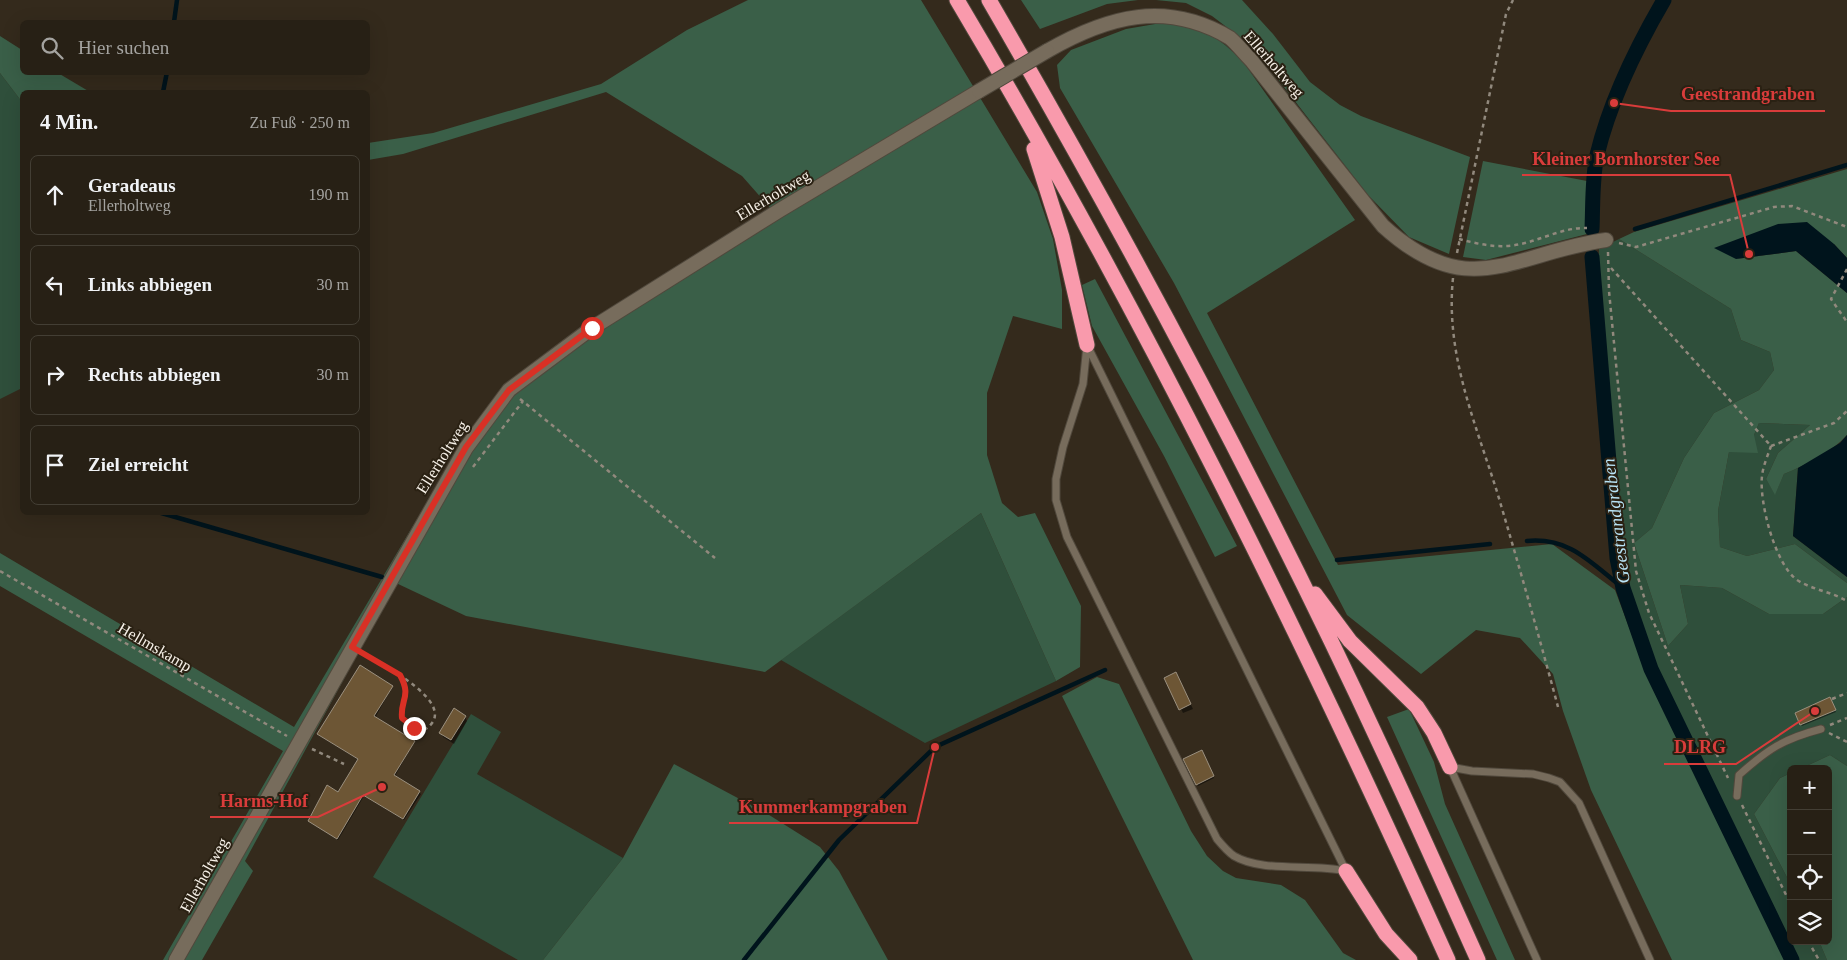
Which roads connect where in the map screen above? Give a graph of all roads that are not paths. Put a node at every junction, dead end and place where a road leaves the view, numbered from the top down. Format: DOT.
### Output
graph roads {
  1 [pos="957,0"];
  2 [pos="989,0"];
  3 [pos="1018,102"];
  4 [pos="1605,240"];
  5 [pos="1087,345"];
  6 [pos="1294,566"];
  7 [pos="1821,729"];
  8 [pos="1450,766"];
  9 [pos="1738,796"];
  10 [pos="1346,870"];
  11 [pos="176,960"];
  12 [pos="1410,960"];
  13 [pos="1448,960"];
  14 [pos="1478,960"];
  15 [pos="1537,960"];
  16 [pos="1650,960"];
  1 -- 3 [label="highway"];
  2 -- 6 [label="highway"];
  3 -- 5 [label="highway"];
  3 -- 13 [label="highway"];
  4 -- 11 [label="street, Ellerholtweg, bridge"];
  5 -- 10 [label="lane"];
  5 -- 10 [label="lane"];
  6 -- 8 [label="highway"];
  6 -- 14 [label="highway"];
  7 -- 9 [label="lane"];
  8 -- 15 [label="lane"];
  8 -- 16 [label="lane"];
  10 -- 12 [label="highway"];
}
